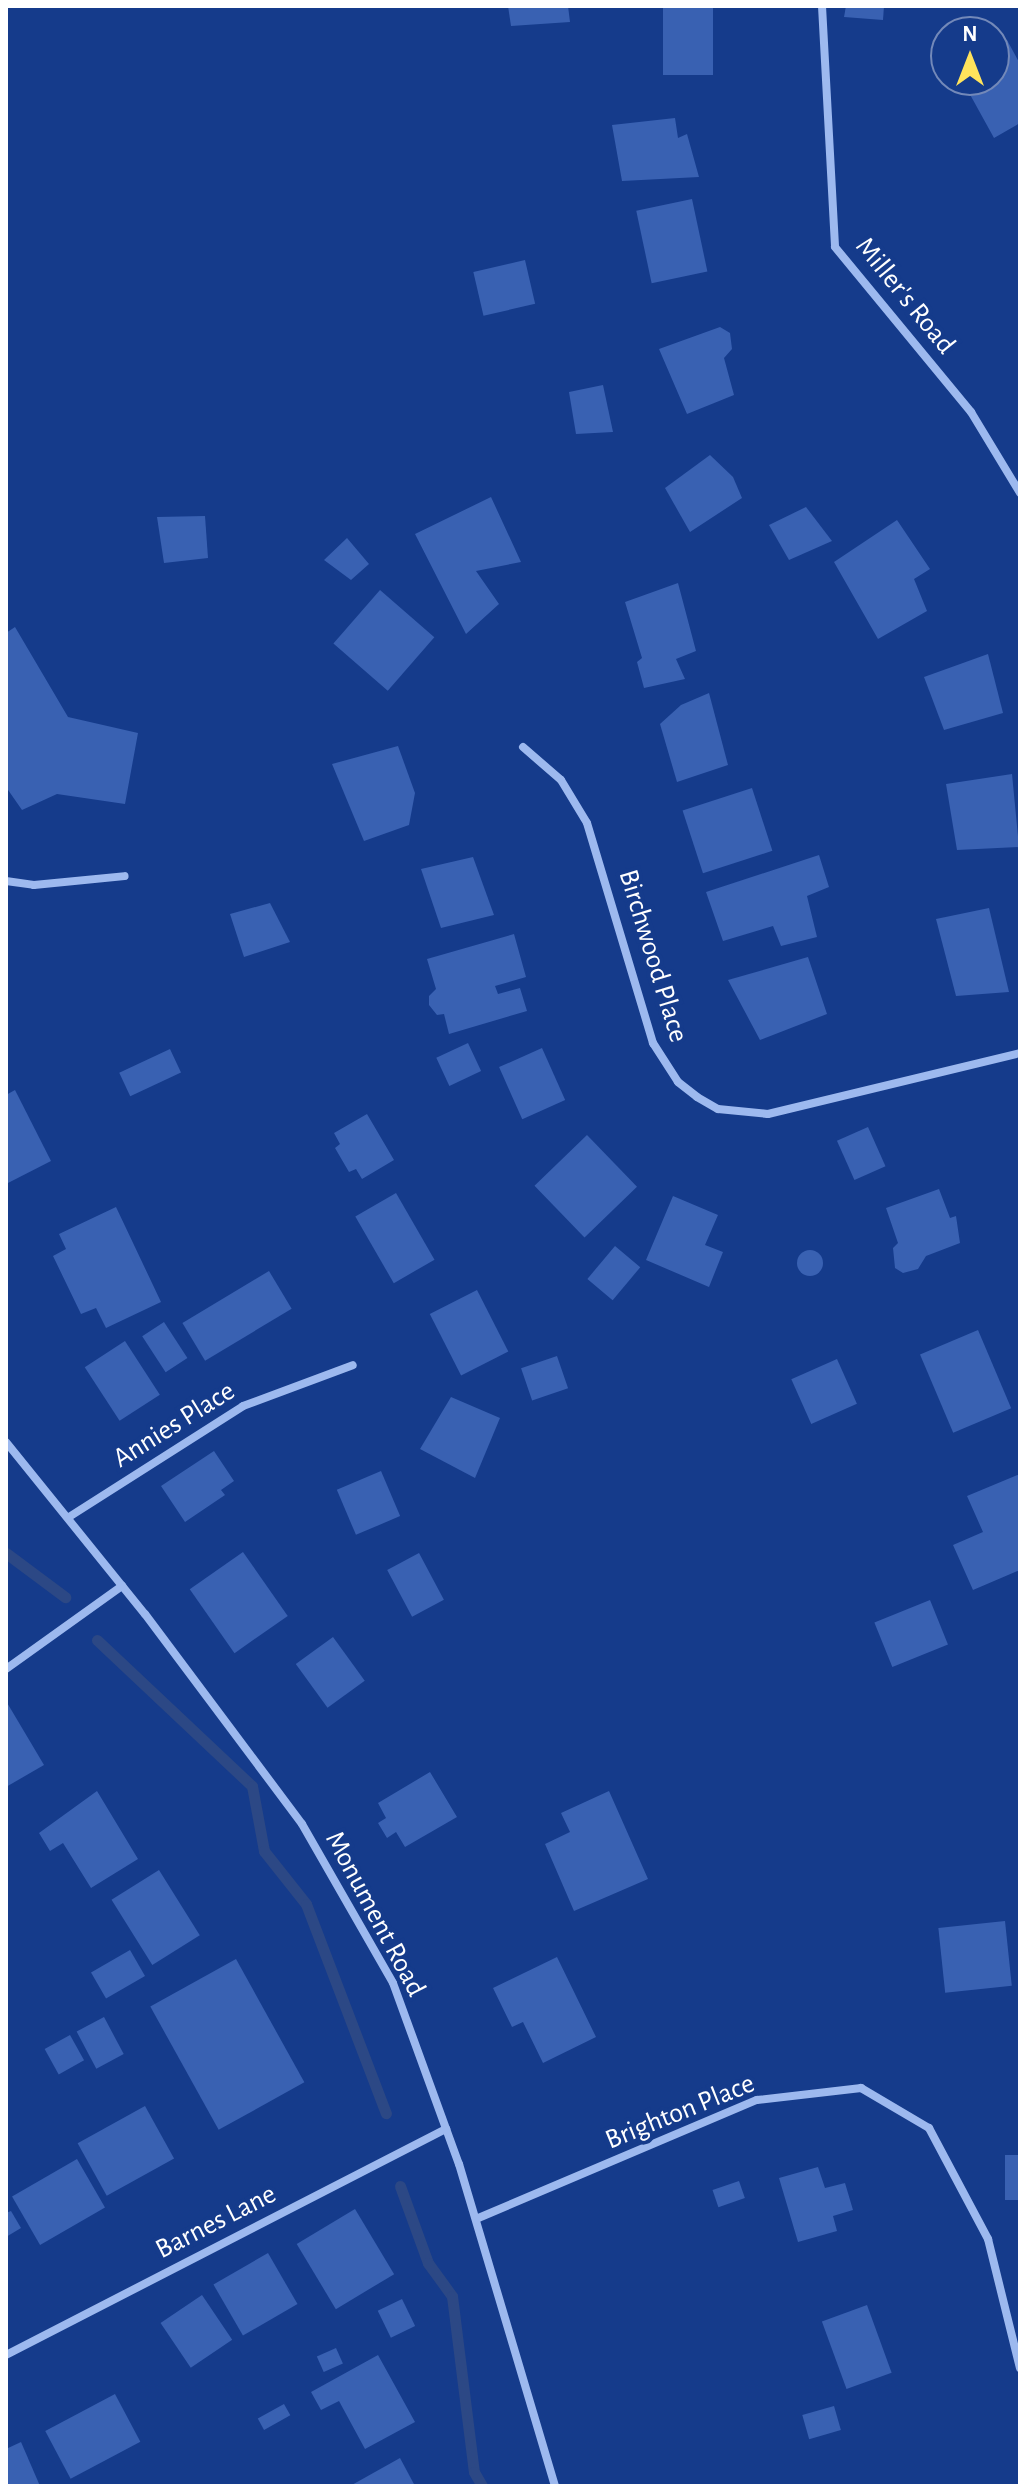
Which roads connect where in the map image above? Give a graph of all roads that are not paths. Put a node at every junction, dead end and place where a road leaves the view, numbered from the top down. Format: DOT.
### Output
graph roads {
  1 [pos="822,6"];
  2 [pos="1020,493"];
  3 [pos="523,747"];
  4 [pos="125,876"];
  5 [pos="6,881"];
  6 [pos="1020,1053"];
  7 [pos="353,1365"];
  8 [pos="6,1442"];
  9 [pos="69,1517"];
  10 [pos="122,1586"];
  11 [pos="6,1669"];
  12 [pos="446,2129"];
  13 [pos="476,2219"];
  14 [pos="6,2355"];
  15 [pos="1020,2368"];
  16 [pos="555,2486"];
  1 -- 2 [label="street, Miller's Road"];
  3 -- 6 [label="street, Birchwood Place"];
  4 -- 5 [label="street"];
  7 -- 9 [label="street, Annies Place"];
  8 -- 9 [label="street, Monument Road"];
  9 -- 10 [label="street, Monument Road"];
  10 -- 11 [label="street"];
  10 -- 12 [label="street, Monument Road"];
  12 -- 13 [label="street, Monument Road"];
  12 -- 14 [label="street, Barnes Lane"];
  13 -- 15 [label="street, Brighton Place"];
  13 -- 16 [label="street, Monument Road"];
}
